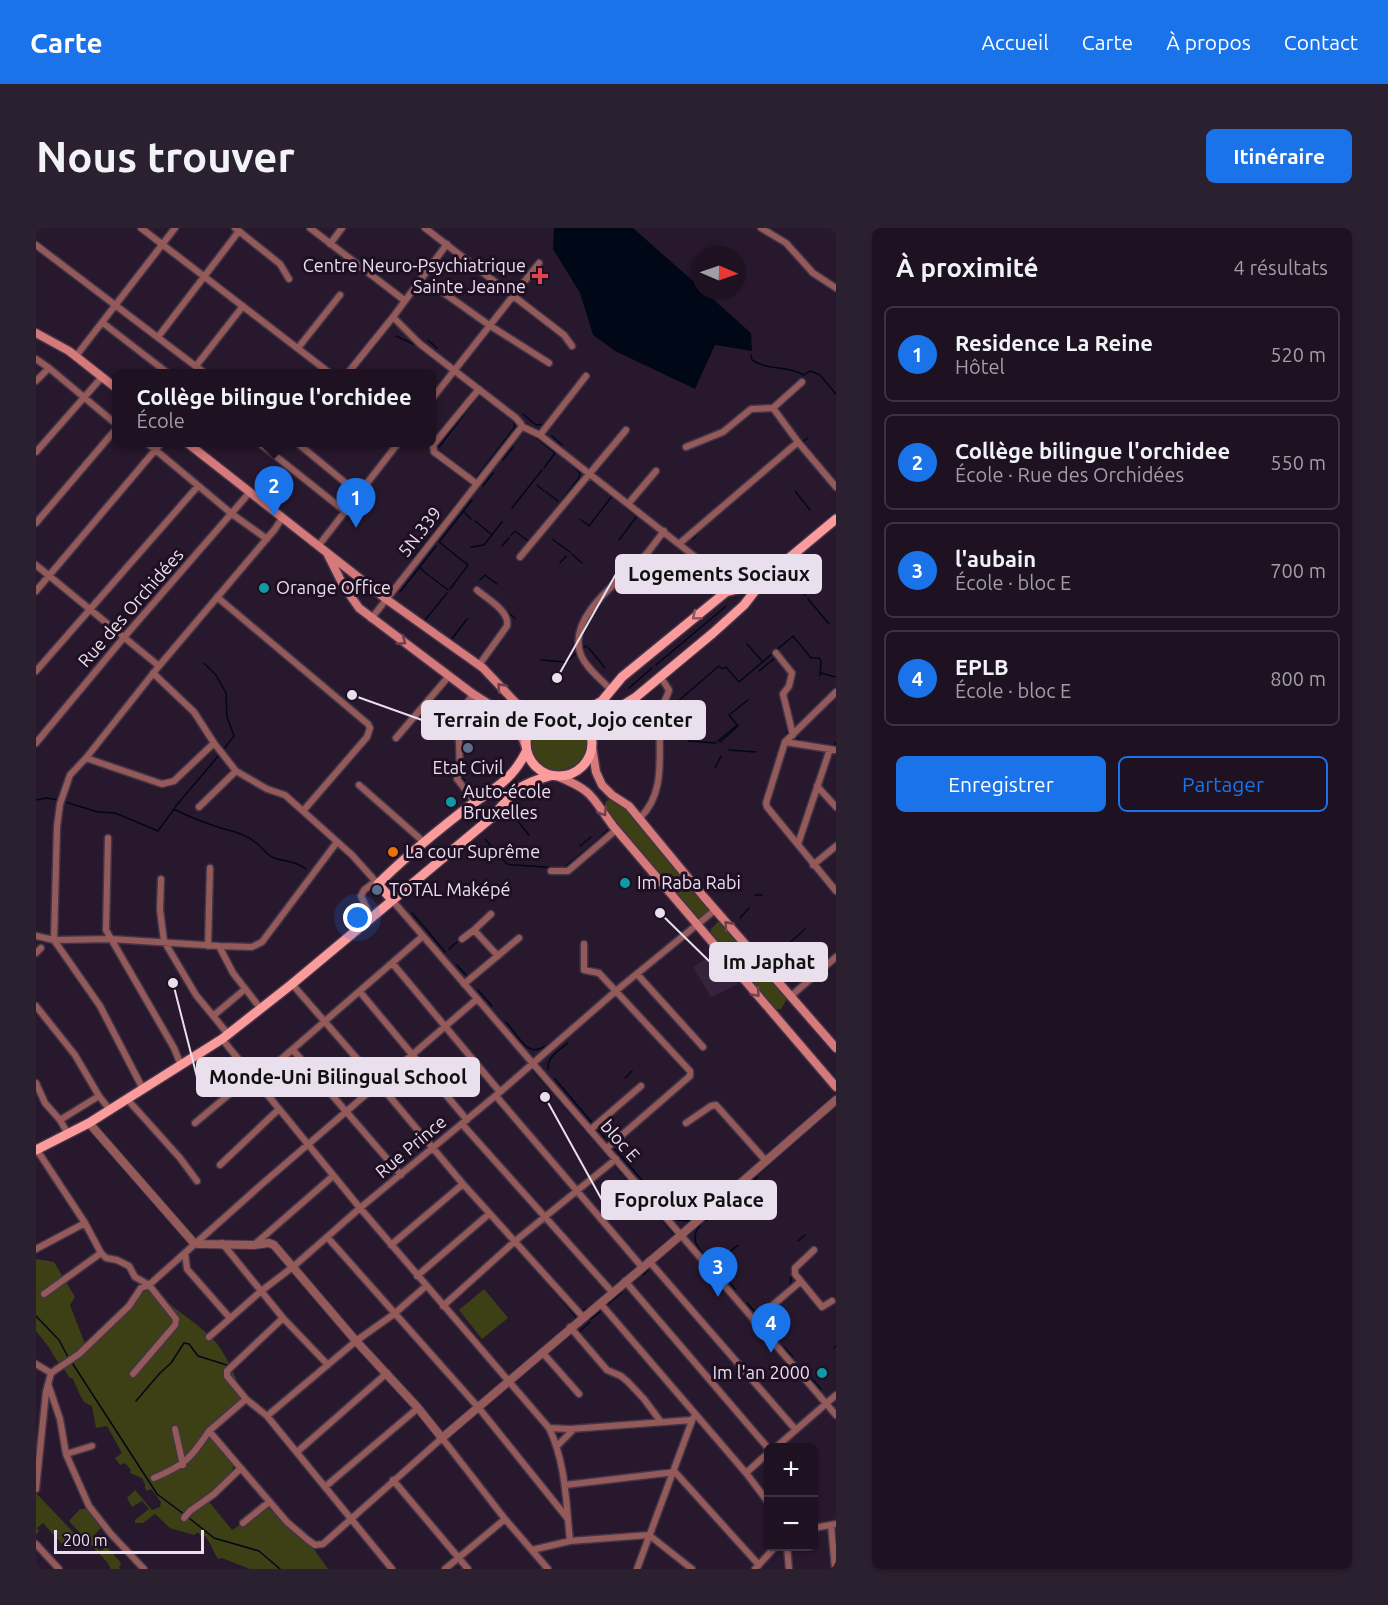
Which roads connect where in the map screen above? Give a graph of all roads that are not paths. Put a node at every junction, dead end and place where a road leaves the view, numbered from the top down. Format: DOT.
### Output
graph roads {
  1 [pos="141,228"];
  2 [pos="175,228"];
  3 [pos="310,228"];
  4 [pos="342,228"];
  5 [pos="425,228"];
  6 [pos="760,228"];
  7 [pos="237,230"];
  8 [pos="330,244"];
  9 [pos="447,244"];
  10 [pos="36,245"];
  11 [pos="164,245"];
  12 [pos="539,263"];
  13 [pos="205,276"];
  14 [pos="289,279"];
  15 [pos="437,288"];
  16 [pos="836,288"];
  17 [pos="340,295"];
  18 [pos="512,296"];
  19 [pos="404,300"];
  20 [pos="115,305"];
  21 [pos="243,306"];
  22 [pos="393,317"];
  23 [pos="103,323"];
  24 [pos="489,325"];
  25 [pos="36,333"];
  26 [pos="158,337"];
  27 [pos="572,346"];
  28 [pos="298,348"];
  29 [pos="76,356"];
  30 [pos="36,359"];
  31 [pos="549,363"];
  32 [pos="196,366"];
  33 [pos="49,368"];
  34 [pos="163,369"];
  35 [pos="200,369"];
  36 [pos="325,369"];
  37 [pos="350,369"];
  38 [pos="455,370"];
  39 [pos="586,376"];
  40 [pos="102,377"];
  41 [pos="36,381"];
  42 [pos="802,382"];
  43 [pos="112,384"];
  44 [pos="479,389"];
  45 [pos="436,395"];
  46 [pos="84,397"];
  47 [pos="773,408"];
  48 [pos="112,420"];
  49 [pos="521,427"];
  50 [pos="626,430"];
  51 [pos="112,435"];
  52 [pos="540,435"];
  53 [pos="436,441"];
  54 [pos="798,442"];
  55 [pos="152,447"];
  56 [pos="158,447"];
  57 [pos="192,447"];
  58 [pos="264,447"];
  59 [pos="302,447"];
  60 [pos="395,447"];
  61 [pos="433,447"];
  62 [pos="686,447"];
  63 [pos="156,450"];
  64 [pos="36,452"];
  65 [pos="656,471"];
  66 [pos="589,473"];
  67 [pos="477,484"];
  68 [pos="198,486"];
  69 [pos="836,487"];
  70 [pos="250,492"];
  71 [pos="359,494"];
  72 [pos="628,504"];
  73 [pos="346,512"];
  74 [pos="232,514"];
  75 [pos="282,518"];
  76 [pos="836,519"];
  77 [pos="36,523"];
  78 [pos="664,531"];
  79 [pos="267,539"];
  80 [pos="680,543"];
  81 [pos="323,547"];
  82 [pos="520,557"];
  83 [pos="36,565"];
  84 [pos="48,576"];
  85 [pos="764,579"];
  86 [pos="736,589"];
  87 [pos="477,590"];
  88 [pos="36,591"];
  89 [pos="217,597"];
  90 [pos="386,599"];
  91 [pos="90,608"];
  92 [pos="371,619"];
  93 [pos="125,636"];
  94 [pos="776,653"];
  95 [pos="479,665"];
  96 [pos="159,666"];
  97 [pos="36,671"];
  98 [pos="153,673"];
  99 [pos="449,676"];
  100 [pos="660,676"];
  101 [pos="611,690"];
  102 [pos="836,692"];
  103 [pos="473,694"];
  104 [pos="551,710"];
  105 [pos="570,712"];
  106 [pos="792,735"];
  107 [pos="591,736"];
  108 [pos="396,738"];
  109 [pos="785,742"];
  110 [pos="214,743"];
  111 [pos="36,744"];
  112 [pos="592,747"];
  113 [pos="526,748"];
  114 [pos="833,750"];
  115 [pos="86,758"];
  116 [pos="236,771"];
  117 [pos="554,776"];
  118 [pos="359,785"];
  119 [pos="818,786"];
  120 [pos="475,802"];
  121 [pos="199,807"];
  122 [pos="836,807"];
  123 [pos="303,811"];
  124 [pos="640,818"];
  125 [pos="616,830"];
  126 [pos="108,838"];
  127 [pos="337,842"];
  128 [pos="425,843"];
  129 [pos="798,844"];
  130 [pos="836,846"];
  131 [pos="813,865"];
  132 [pos="210,868"];
  133 [pos="551,871"];
  134 [pos="161,879"];
  135 [pos="377,883"];
  136 [pos="836,891"];
  137 [pos="392,900"];
  138 [pos="715,910"];
  139 [pos="491,914"];
  140 [pos="371,918"];
  141 [pos="697,925"];
  142 [pos="474,930"];
  143 [pos="36,936"];
  144 [pos="423,936"];
  145 [pos="519,938"];
  146 [pos="54,939"];
  147 [pos="111,939"];
  148 [pos="462,939"];
  149 [pos="164,941"];
  150 [pos="584,944"];
  151 [pos="208,946"];
  152 [pos="219,946"];
  153 [pos="498,956"];
  154 [pos="836,957"];
  155 [pos="393,964"];
  156 [pos="637,974"];
  157 [pos="292,984"];
  158 [pos="464,984"];
  159 [pos="244,990"];
  160 [pos="617,990"];
  161 [pos="360,992"];
  162 [pos="791,996"];
  163 [pos="477,999"];
  164 [pos="36,1006"];
  165 [pos="261,1009"];
  166 [pos="213,1016"];
  167 [pos="325,1021"];
  168 [pos="447,1027"];
  169 [pos="225,1037"];
  170 [pos="703,1047"];
  171 [pos="836,1048"];
  172 [pos="293,1050"];
  173 [pos="414,1056"];
  174 [pos="533,1064"];
  175 [pos="182,1065"];
  176 [pos="254,1078"];
  177 [pos="36,1083"];
  178 [pos="380,1084"];
  179 [pos="641,1086"];
  180 [pos="836,1087"];
  181 [pos="143,1089"];
  182 [pos="498,1094"];
  183 [pos="99,1096"];
  184 [pos="127,1100"];
  185 [pos="836,1100"];
  186 [pos="279,1109"];
  187 [pos="110,1110"];
  188 [pos="346,1112"];
  189 [pos="60,1120"];
  190 [pos="464,1122"];
  191 [pos="89,1123"];
  192 [pos="195,1123"];
  193 [pos="686,1123"];
  194 [pos="591,1130"];
  195 [pos="68,1134"];
  196 [pos="308,1145"];
  197 [pos="432,1148"];
  198 [pos="607,1148"];
  199 [pos="36,1150"];
  200 [pos="616,1159"];
  201 [pos="765,1160"];
  202 [pos="220,1165"];
  203 [pos="400,1174"];
  204 [pos="333,1176"];
  205 [pos="197,1181"];
  206 [pos="463,1184"];
  207 [pos="578,1190"];
  208 [pos="360,1208"];
  209 [pos="489,1214"];
  210 [pos="544,1218"];
  211 [pos="86,1223"];
  212 [pos="681,1234"];
  213 [pos="328,1238"];
  214 [pos="514,1242"];
  215 [pos="195,1243"];
  216 [pos="222,1243"];
  217 [pos="254,1245"];
  218 [pos="391,1245"];
  219 [pos="36,1250"];
  220 [pos="814,1250"];
  221 [pos="100,1253"];
  222 [pos="185,1253"];
  223 [pos="649,1261"];
  224 [pos="294,1266"];
  225 [pos="642,1267"];
  226 [pos="417,1276"];
  227 [pos="625,1281"];
  228 [pos="800,1282"];
  229 [pos="149,1285"];
  230 [pos="426,1286"];
  231 [pos="260,1292"];
  232 [pos="613,1293"];
  233 [pos="44,1294"];
  234 [pos="832,1301"];
  235 [pos="600,1303"];
  236 [pos="443,1306"];
  237 [pos="394,1314"];
  238 [pos="584,1317"];
  239 [pos="230,1318"];
  240 [pos="283,1318"];
  241 [pos="754,1321"];
  242 [pos="570,1328"];
  243 [pos="209,1337"];
  244 [pos="356,1341"];
  245 [pos="542,1352"];
  246 [pos="36,1364"];
  247 [pos="328,1365"];
  248 [pos="51,1372"];
  249 [pos="387,1373"];
  250 [pos="133,1374"];
  251 [pos="508,1381"];
  252 [pos="48,1384"];
  253 [pos="579,1394"];
  254 [pos="836,1395"];
  255 [pos="246,1399"];
  256 [pos="827,1402"];
  257 [pos="478,1407"];
  258 [pos="418,1408"];
  259 [pos="836,1415"];
  260 [pos="267,1416"];
  261 [pos="694,1417"];
  262 [pos="661,1422"];
  263 [pos="549,1428"];
  264 [pos="175,1429"];
  265 [pos="574,1429"];
  266 [pos="795,1429"];
  267 [pos="209,1431"];
  268 [pos="442,1438"];
  269 [pos="764,1443"];
  270 [pos="780,1443"];
  271 [pos="92,1446"];
  272 [pos="557,1446"];
  273 [pos="297,1452"];
  274 [pos="66,1454"];
  275 [pos="764,1457"];
  276 [pos="183,1465"];
  277 [pos="241,1468"];
  278 [pos="675,1472"];
  279 [pos="746,1473"];
  280 [pos="154,1478"];
  281 [pos="393,1480"];
  282 [pos="565,1485"];
  283 [pos="326,1486"];
  284 [pos="36,1489"];
  285 [pos="764,1497"];
  286 [pos="269,1502"];
  287 [pos="184,1518"];
  288 [pos="351,1518"];
  289 [pos="505,1519"];
  290 [pos="568,1519"];
  291 [pos="243,1523"];
  292 [pos="833,1525"];
  293 [pos="818,1527"];
  294 [pos="649,1535"];
  295 [pos="570,1541"];
  296 [pos="36,1544"];
  297 [pos="532,1550"];
  298 [pos="771,1551"];
  299 [pos="787,1551"];
  300 [pos="458,1558"];
  301 [pos="757,1567"];
  302 [pos="59,1569"];
  303 [pos="144,1569"];
  304 [pos="393,1569"];
  305 [pos="446,1569"];
  306 [pos="468,1569"];
  307 [pos="548,1569"];
  308 [pos="637,1569"];
  309 [pos="692,1569"];
  310 [pos="789,1569"];
  311 [pos="835,1569"];
  1 -- 11 [label="street"];
  2 -- 11 [label="street"];
  3 -- 8 [label="street"];
  4 -- 8 [label="street"];
  5 -- 9 [label="street"];
  6 -- 16 [label="street"];
  7 -- 13 [label="street"];
  7 -- 14 [label="street"];
  8 -- 19 [label="street"];
  9 -- 18 [label="street"];
  9 -- 19 [label="street"];
  10 -- 20 [label="street"];
  11 -- 13 [label="street"];
  11 -- 20 [label="street"];
  12 -- 18 [label="street"];
  13 -- 21 [label="street"];
  13 -- 26 [label="street"];
  15 -- 24 [label="street"];
  17 -- 28 [label="street"];
  18 -- 24 [label="street"];
  18 -- 27 [label="street"];
  19 -- 22 [label="street"];
  20 -- 23 [label="street"];
  20 -- 26 [label="street"];
  21 -- 28 [label="street"];
  21 -- 32 [label="street"];
  22 -- 37 [label="street"];
  22 -- 38 [label="street"];
  23 -- 29 [label="street"];
  23 -- 34 [label="street"];
  24 -- 31 [label="street"];
  24 -- 38 [label="street"];
  25 -- 29 [label="main road"];
  26 -- 32 [label="street"];
  28 -- 36 [label="street"];
  29 -- 40 [label="main road"];
  30 -- 33 [label="street"];
  32 -- 35 [label="street"];
  33 -- 41 [label="street"];
  33 -- 46 [label="street"];
  38 -- 44 [label="street"];
  38 -- 45 [label="street"];
  39 -- 52 [label="street"];
  40 -- 43 [label="main road"];
  40 -- 46 [label="street"];
  42 -- 47 [label="street"];
  44 -- 49 [label="street"];
  44 -- 53 [label="street"];
  46 -- 48 [label="street"];
  46 -- 64 [label="street"];
  47 -- 54 [label="street"];
  47 -- 62 [label="street"];
  49 -- 52 [label="street"];
  49 -- 67 [label="street, 5N.339"];
  50 -- 66 [label="street"];
  51 -- 77 [label="street"];
  52 -- 66 [label="street"];
  54 -- 69 [label="street"];
  54 -- 80 [label="street"];
  55 -- 63 [label="street"];
  56 -- 63 [label="street"];
  57 -- 70 [label="main road"];
  58 -- 73 [label="street"];
  59 -- 71 [label="street"];
  60 -- 71 [label="street"];
  61 -- 67 [label="street"];
  63 -- 68 [label="street"];
  63 -- 84 [label="street"];
  65 -- 72 [label="street"];
  66 -- 72 [label="street"];
  66 -- 82 [label="street"];
  67 -- 90 [label="street, 5N.339"];
  68 -- 74 [label="street"];
  68 -- 91 [label="street"];
  70 -- 74 [label="street, Rue des Orchidées"];
  70 -- 75 [label="main road"];
  71 -- 73 [label="street"];
  72 -- 78 [label="street"];
  73 -- 81 [label="street"];
  74 -- 79 [label="street"];
  74 -- 93 [label="street, Rue des Orchidées"];
  75 -- 79 [label="street"];
  75 -- 81 [label="main road"];
  76 -- 85 [label="main road"];
  78 -- 80 [label="street"];
  78 -- 101 [label="street"];
  79 -- 89 [label="street"];
  80 -- 86 [label="street"];
  81 -- 90 [label="main road"];
  81 -- 92 [label="main road"];
  83 -- 84 [label="street"];
  84 -- 88 [label="street"];
  84 -- 91 [label="street"];
  85 -- 86 [label="main road"];
  85 -- 100 [label="main road"];
  86 -- 101 [label="main road, one-way"];
  87 -- 95 [label="street"];
  89 -- 96 [label="street"];
  89 -- 123 [label="street"];
  90 -- 92 [label="street, 5N.339"];
  90 -- 95 [label="main road"];
  91 -- 93 [label="street"];
  91 -- 97 [label="street"];
  92 -- 99 [label="main road, one-way"];
  93 -- 96 [label="street"];
  93 -- 111 [label="street, Rue des Orchidées"];
  94 -- 106 [label="street"];
  104 -- 95 [label="main road, one-way"];
  96 -- 98 [label="street"];
  98 -- 110 [label="street"];
  98 -- 115 [label="street"];
  99 -- 103 [label="main road"];
  99 -- 108 [label="street"];
  100 -- 107 [label="main road"];
  100 -- 124 [label="street"];
  101 -- 105 [label="main road"];
  102 -- 106 [label="street"];
  103 -- 113 [label="main road"];
  103 -- 120 [label="street"];
  104 -- 105 [label="main road"];
  104 -- 113 [label="main road"];
  105 -- 107 [label="main road"];
  106 -- 109 [label="street"];
  107 -- 112 [label="main road"];
  109 -- 114 [label="street"];
  109 -- 129 [label="street"];
  110 -- 115 [label="street"];
  110 -- 116 [label="street"];
  112 -- 117 [label="main road"];
  112 -- 124 [label="main road"];
  113 -- 117 [label="main road"];
  113 -- 120 [label="main road"];
  114 -- 119 [label="street"];
  115 -- 146 [label="street"];
  116 -- 121 [label="street"];
  116 -- 123 [label="street"];
  117 -- 125 [label="main road, one-way"];
  117 -- 137 [label="main road"];
  118 -- 128 [label="street"];
  119 -- 122 [label="street"];
  119 -- 129 [label="street"];
  120 -- 128 [label="main road"];
  123 -- 127 [label="street"];
  124 -- 138 [label="main road"];
  125 -- 133 [label="street"];
  125 -- 141 [label="main road"];
  126 -- 147 [label="street"];
  127 -- 135 [label="street"];
  127 -- 152 [label="street"];
  128 -- 135 [label="main road"];
  129 -- 131 [label="street"];
  130 -- 131 [label="street"];
  131 -- 136 [label="street"];
  132 -- 151 [label="street"];
  134 -- 149 [label="street"];
  135 -- 137 [label="main road"];
  135 -- 140 [label="street"];
  137 -- 140 [label="main road"];
  137 -- 144 [label="street, bloc E"];
  138 -- 141 [label="street, Rue Prince"];
  162 -- 138 [label="main road, one-way"];
  139 -- 142 [label="street"];
  140 -- 157 [label="main road"];
  141 -- 156 [label="street, Rue Prince"];
  141 -- 180 [label="main road, one-way"];
  142 -- 148 [label="street"];
  142 -- 153 [label="street"];
  143 -- 146 [label="street"];
  144 -- 155 [label="street"];
  144 -- 158 [label="street, bloc E"];
  145 -- 153 [label="street"];
  146 -- 147 [label="street"];
  146 -- 181 [label="street"];
  147 -- 149 [label="street"];
  147 -- 175 [label="street"];
  149 -- 151 [label="street"];
  149 -- 166 [label="street"];
  150 -- 160 [label="street"];
  151 -- 152 [label="street"];
  152 -- 159 [label="street"];
  153 -- 158 [label="street"];
  154 -- 162 [label="street"];
  155 -- 161 [label="street"];
  155 -- 168 [label="street"];
  156 -- 160 [label="street, Rue Prince"];
  156 -- 170 [label="street"];
  157 -- 165 [label="main road"];
  157 -- 167 [label="street"];
  158 -- 163 [label="street, bloc E"];
  159 -- 165 [label="street"];
  159 -- 166 [label="street"];
  160 -- 174 [label="street, Rue Prince"];
  160 -- 198 [label="street"];
  161 -- 167 [label="street"];
  161 -- 173 [label="street"];
  162 -- 171 [label="main road"];
  163 -- 168 [label="street"];
  163 -- 174 [label="street, bloc E"];
  164 -- 183 [label="street"];
  165 -- 169 [label="main road"];
  166 -- 169 [label="street"];
  167 -- 172 [label="street"];
  167 -- 178 [label="street"];
  168 -- 173 [label="street"];
  168 -- 182 [label="street"];
  169 -- 175 [label="main road"];
  169 -- 176 [label="street"];
  172 -- 176 [label="street"];
  172 -- 188 [label="street"];
  173 -- 178 [label="street"];
  173 -- 190 [label="street"];
  174 -- 182 [label="street, Rue Prince"];
  174 -- 194 [label="street, bloc E"];
  175 -- 181 [label="main road"];
  176 -- 186 [label="street"];
  176 -- 192 [label="street"];
  177 -- 189 [label="street"];
  178 -- 188 [label="street"];
  178 -- 197 [label="street"];
  179 -- 194 [label="street"];
  181 -- 184 [label="main road"];
  182 -- 190 [label="street, Rue Prince"];
  182 -- 207 [label="street"];
  183 -- 187 [label="street"];
  183 -- 189 [label="street"];
  184 -- 187 [label="main road"];
  184 -- 205 [label="street"];
  185 -- 201 [label="street"];
  186 -- 196 [label="street"];
  186 -- 202 [label="street"];
  187 -- 191 [label="main road"];
  188 -- 196 [label="street"];
  188 -- 203 [label="street"];
  189 -- 195 [label="street"];
  190 -- 197 [label="street, Rue Prince"];
  190 -- 210 [label="street"];
  191 -- 195 [label="main road"];
  191 -- 215 [label="street"];
  193 -- 201 [label="street"];
  194 -- 198 [label="street, bloc E"];
  195 -- 199 [label="main road"];
  196 -- 204 [label="street"];
  196 -- 215 [label="street"];
  197 -- 203 [label="street, Rue Prince"];
  197 -- 206 [label="street"];
  198 -- 200 [label="street, bloc E"];
  199 -- 211 [label="street"];
  200 -- 207 [label="street"];
  200 -- 212 [label="street, bloc E"];
  201 -- 212 [label="street"];
  203 -- 208 [label="street, Rue Prince"];
  204 -- 208 [label="street"];
  204 -- 217 [label="street"];
  206 -- 209 [label="street"];
  206 -- 218 [label="street"];
  207 -- 210 [label="street"];
  207 -- 225 [label="street"];
  208 -- 213 [label="street, Rue Prince"];
  208 -- 218 [label="street"];
  209 -- 214 [label="street"];
  209 -- 226 [label="street"];
  210 -- 214 [label="street"];
  210 -- 232 [label="street"];
  211 -- 219 [label="street"];
  211 -- 221 [label="street"];
  212 -- 223 [label="street"];
  212 -- 241 [label="street, bloc E"];
  213 -- 224 [label="street, Rue Prince"];
  213 -- 237 [label="street"];
  214 -- 236 [label="street"];
  214 -- 238 [label="street"];
  215 -- 216 [label="street"];
  215 -- 222 [label="street"];
  216 -- 217 [label="street"];
  216 -- 231 [label="street"];
  217 -- 224 [label="street"];
  218 -- 226 [label="street"];
  220 -- 228 [label="street"];
  221 -- 229 [label="street"];
  221 -- 233 [label="street"];
  222 -- 229 [label="street"];
  222 -- 239 [label="street"];
  223 -- 225 [label="street"];
  223 -- 266 [label="street"];
  224 -- 231 [label="street, Rue Prince"];
  224 -- 244 [label="street"];
  225 -- 227 [label="street"];
  226 -- 230 [label="street"];
  227 -- 232 [label="street"];
  227 -- 269 [label="street"];
  228 -- 234 [label="street"];
  228 -- 241 [label="street"];
  229 -- 248 [label="street"];
  229 -- 250 [label="street"];
  230 -- 236 [label="street"];
  230 -- 237 [label="street"];
  231 -- 239 [label="street, Rue Prince"];
  231 -- 240 [label="street"];
  232 -- 235 [label="street"];
  235 -- 238 [label="street"];
  235 -- 261 [label="street"];
  236 -- 251 [label="street"];
  237 -- 244 [label="street"];
  237 -- 257 [label="street"];
  238 -- 242 [label="street"];
  239 -- 243 [label="street, Rue Prince"];
  240 -- 247 [label="street"];
  240 -- 255 [label="street"];
  241 -- 256 [label="street, bloc E"];
  242 -- 245 [label="street"];
  242 -- 262 [label="street"];
  244 -- 247 [label="street"];
  244 -- 249 [label="street"];
  245 -- 251 [label="street"];
  245 -- 253 [label="street"];
  246 -- 248 [label="street"];
  247 -- 260 [label="street"];
  248 -- 252 [label="street"];
  249 -- 258 [label="street"];
  249 -- 273 [label="street"];
  251 -- 257 [label="street"];
  251 -- 263 [label="street"];
  252 -- 274 [label="street"];
  252 -- 284 [label="street"];
  254 -- 256 [label="street"];
  255 -- 260 [label="street"];
  255 -- 267 [label="street"];
  256 -- 259 [label="street, bloc E"];
  256 -- 266 [label="street"];
  257 -- 268 [label="street"];
  257 -- 290 [label="street"];
  258 -- 268 [label="street"];
  258 -- 283 [label="street"];
  260 -- 273 [label="street"];
  261 -- 262 [label="street"];
  261 -- 278 [label="street"];
  261 -- 279 [label="street"];
  262 -- 265 [label="street"];
  263 -- 265 [label="street"];
  263 -- 272 [label="street"];
  264 -- 276 [label="street"];
  265 -- 272 [label="street"];
  266 -- 270 [label="street"];
  267 -- 276 [label="street"];
  267 -- 277 [label="street"];
  268 -- 281 [label="street"];
  268 -- 289 [label="street"];
  271 -- 274 [label="street"];
  272 -- 282 [label="street"];
  273 -- 283 [label="street"];
  274 -- 303 [label="street"];
  275 -- 279 [label="street"];
  276 -- 280 [label="street"];
  277 -- 286 [label="street"];
  277 -- 287 [label="street"];
  278 -- 282 [label="street"];
  278 -- 294 [label="street"];
  278 -- 301 [label="street"];
  279 -- 285 [label="street"];
  281 -- 288 [label="street"];
  281 -- 300 [label="street"];
  282 -- 290 [label="street"];
  283 -- 288 [label="street"];
  286 -- 288 [label="street"];
  286 -- 291 [label="street"];
  288 -- 304 [label="street"];
  289 -- 297 [label="street"];
  289 -- 300 [label="street"];
  290 -- 295 [label="street"];
  292 -- 293 [label="street"];
  292 -- 311 [label="street"];
  294 -- 295 [label="street"];
  294 -- 308 [label="street"];
  294 -- 309 [label="street"];
  295 -- 297 [label="street"];
  296 -- 302 [label="street"];
  297 -- 307 [label="street"];
  298 -- 301 [label="street"];
  299 -- 310 [label="street"];
  300 -- 305 [label="street"];
  300 -- 306 [label="street"];
}
